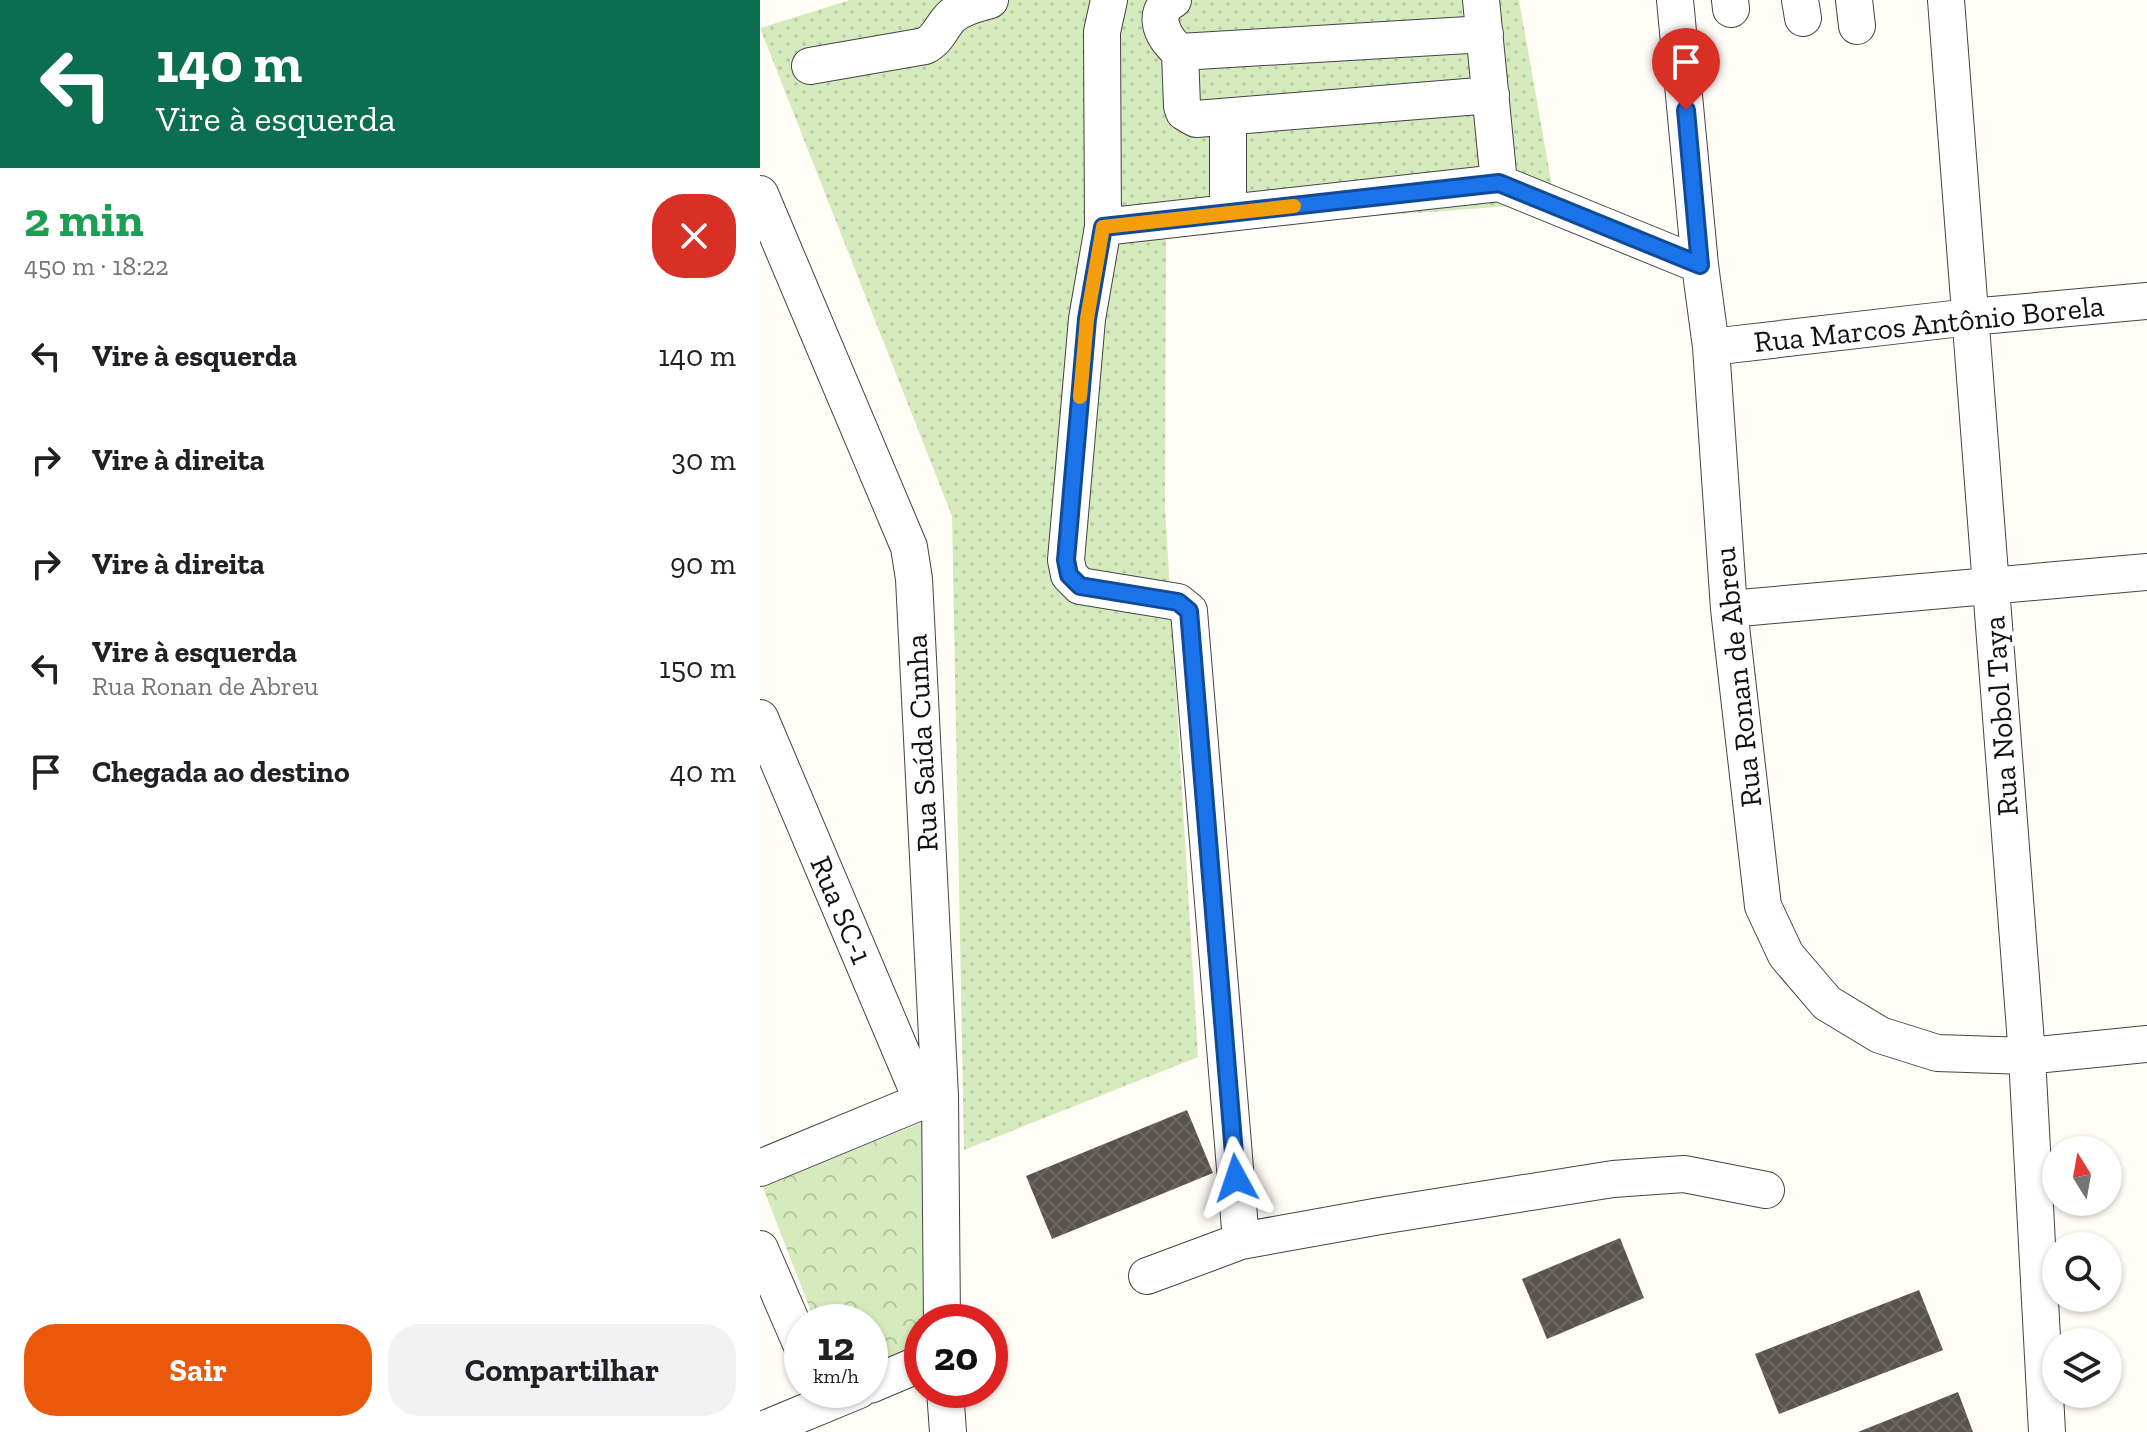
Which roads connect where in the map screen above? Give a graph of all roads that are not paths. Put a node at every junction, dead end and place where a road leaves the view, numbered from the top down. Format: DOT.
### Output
graph roads {
  1 [pos="990,0"];
  2 [pos="1109,0"];
  3 [pos="1173,0"];
  4 [pos="1675,0"];
  5 [pos="1946,0"];
  6 [pos="1483,17"];
  7 [pos="1180,52"];
  8 [pos="810,66"];
  9 [pos="1491,95"];
  10 [pos="1228,117"];
  11 [pos="1499,183"];
  12 [pos="760,194"];
  13 [pos="1228,213"];
  14 [pos="1103,227"];
  15 [pos="1700,265"];
  16 [pos="2147,301"];
  17 [pos="1970,317"];
  18 [pos="1711,347"];
  19 [pos="2147,572"];
  20 [pos="1991,587"];
  21 [pos="1729,609"];
  22 [pos="760,718"];
  23 [pos="2147,1044"];
  24 [pos="2027,1056"];
  25 [pos="931,1098"];
  26 [pos="760,1168"];
  27 [pos="1766,1190"];
  28 [pos="1241,1241"];
  29 [pos="760,1249"];
  30 [pos="1147,1276"];
  31 [pos="784,1304"];
  32 [pos="941,1304"];
  33 [pos="809,1408"];
  34 [pos="946,1408"];
  35 [pos="760,1431"];
  36 [pos="948,1432"];
  37 [pos="2047,1432"];
  1 -- 8 [label="street"];
  2 -- 14 [label="street"];
  3 -- 7 [label="street"];
  4 -- 15 [label="street, Rua Ronan de Abreu"];
  5 -- 17 [label="street, Rua Nobol Taya"];
  6 -- 7 [label="street"];
  6 -- 9 [label="street"];
  7 -- 10 [label="street"];
  9 -- 10 [label="street"];
  9 -- 11 [label="street"];
  10 -- 13 [label="street"];
  11 -- 13 [label="street"];
  11 -- 15 [label="street"];
  12 -- 25 [label="street, Rua Saída Cunha"];
  13 -- 14 [label="street"];
  14 -- 28 [label="street"];
  15 -- 18 [label="street, Rua Ronan de Abreu"];
  16 -- 17 [label="street, Rua Marcos Antônio Borela"];
  17 -- 18 [label="street, Rua Marcos Antônio Borela"];
  17 -- 20 [label="street, Rua Nobol Taya"];
  18 -- 21 [label="street, Rua Ronan de Abreu"];
  19 -- 20 [label="street"];
  20 -- 21 [label="street"];
  20 -- 24 [label="street, Rua Nobol Taya"];
  21 -- 24 [label="street, Rua Ronan de Abreu"];
  22 -- 25 [label="street, Rua SC-1"];
  23 -- 24 [label="street, Rua Ronan de Abreu"];
  24 -- 37 [label="street, Rua Nobol Taya"];
  25 -- 26 [label="street"];
  25 -- 32 [label="street, Rua Saída Cunha"];
  27 -- 28 [label="street"];
  28 -- 30 [label="street"];
  29 -- 31 [label="street"];
  33 -- 35 [label="street"];
  34 -- 36 [label="street"];
}
